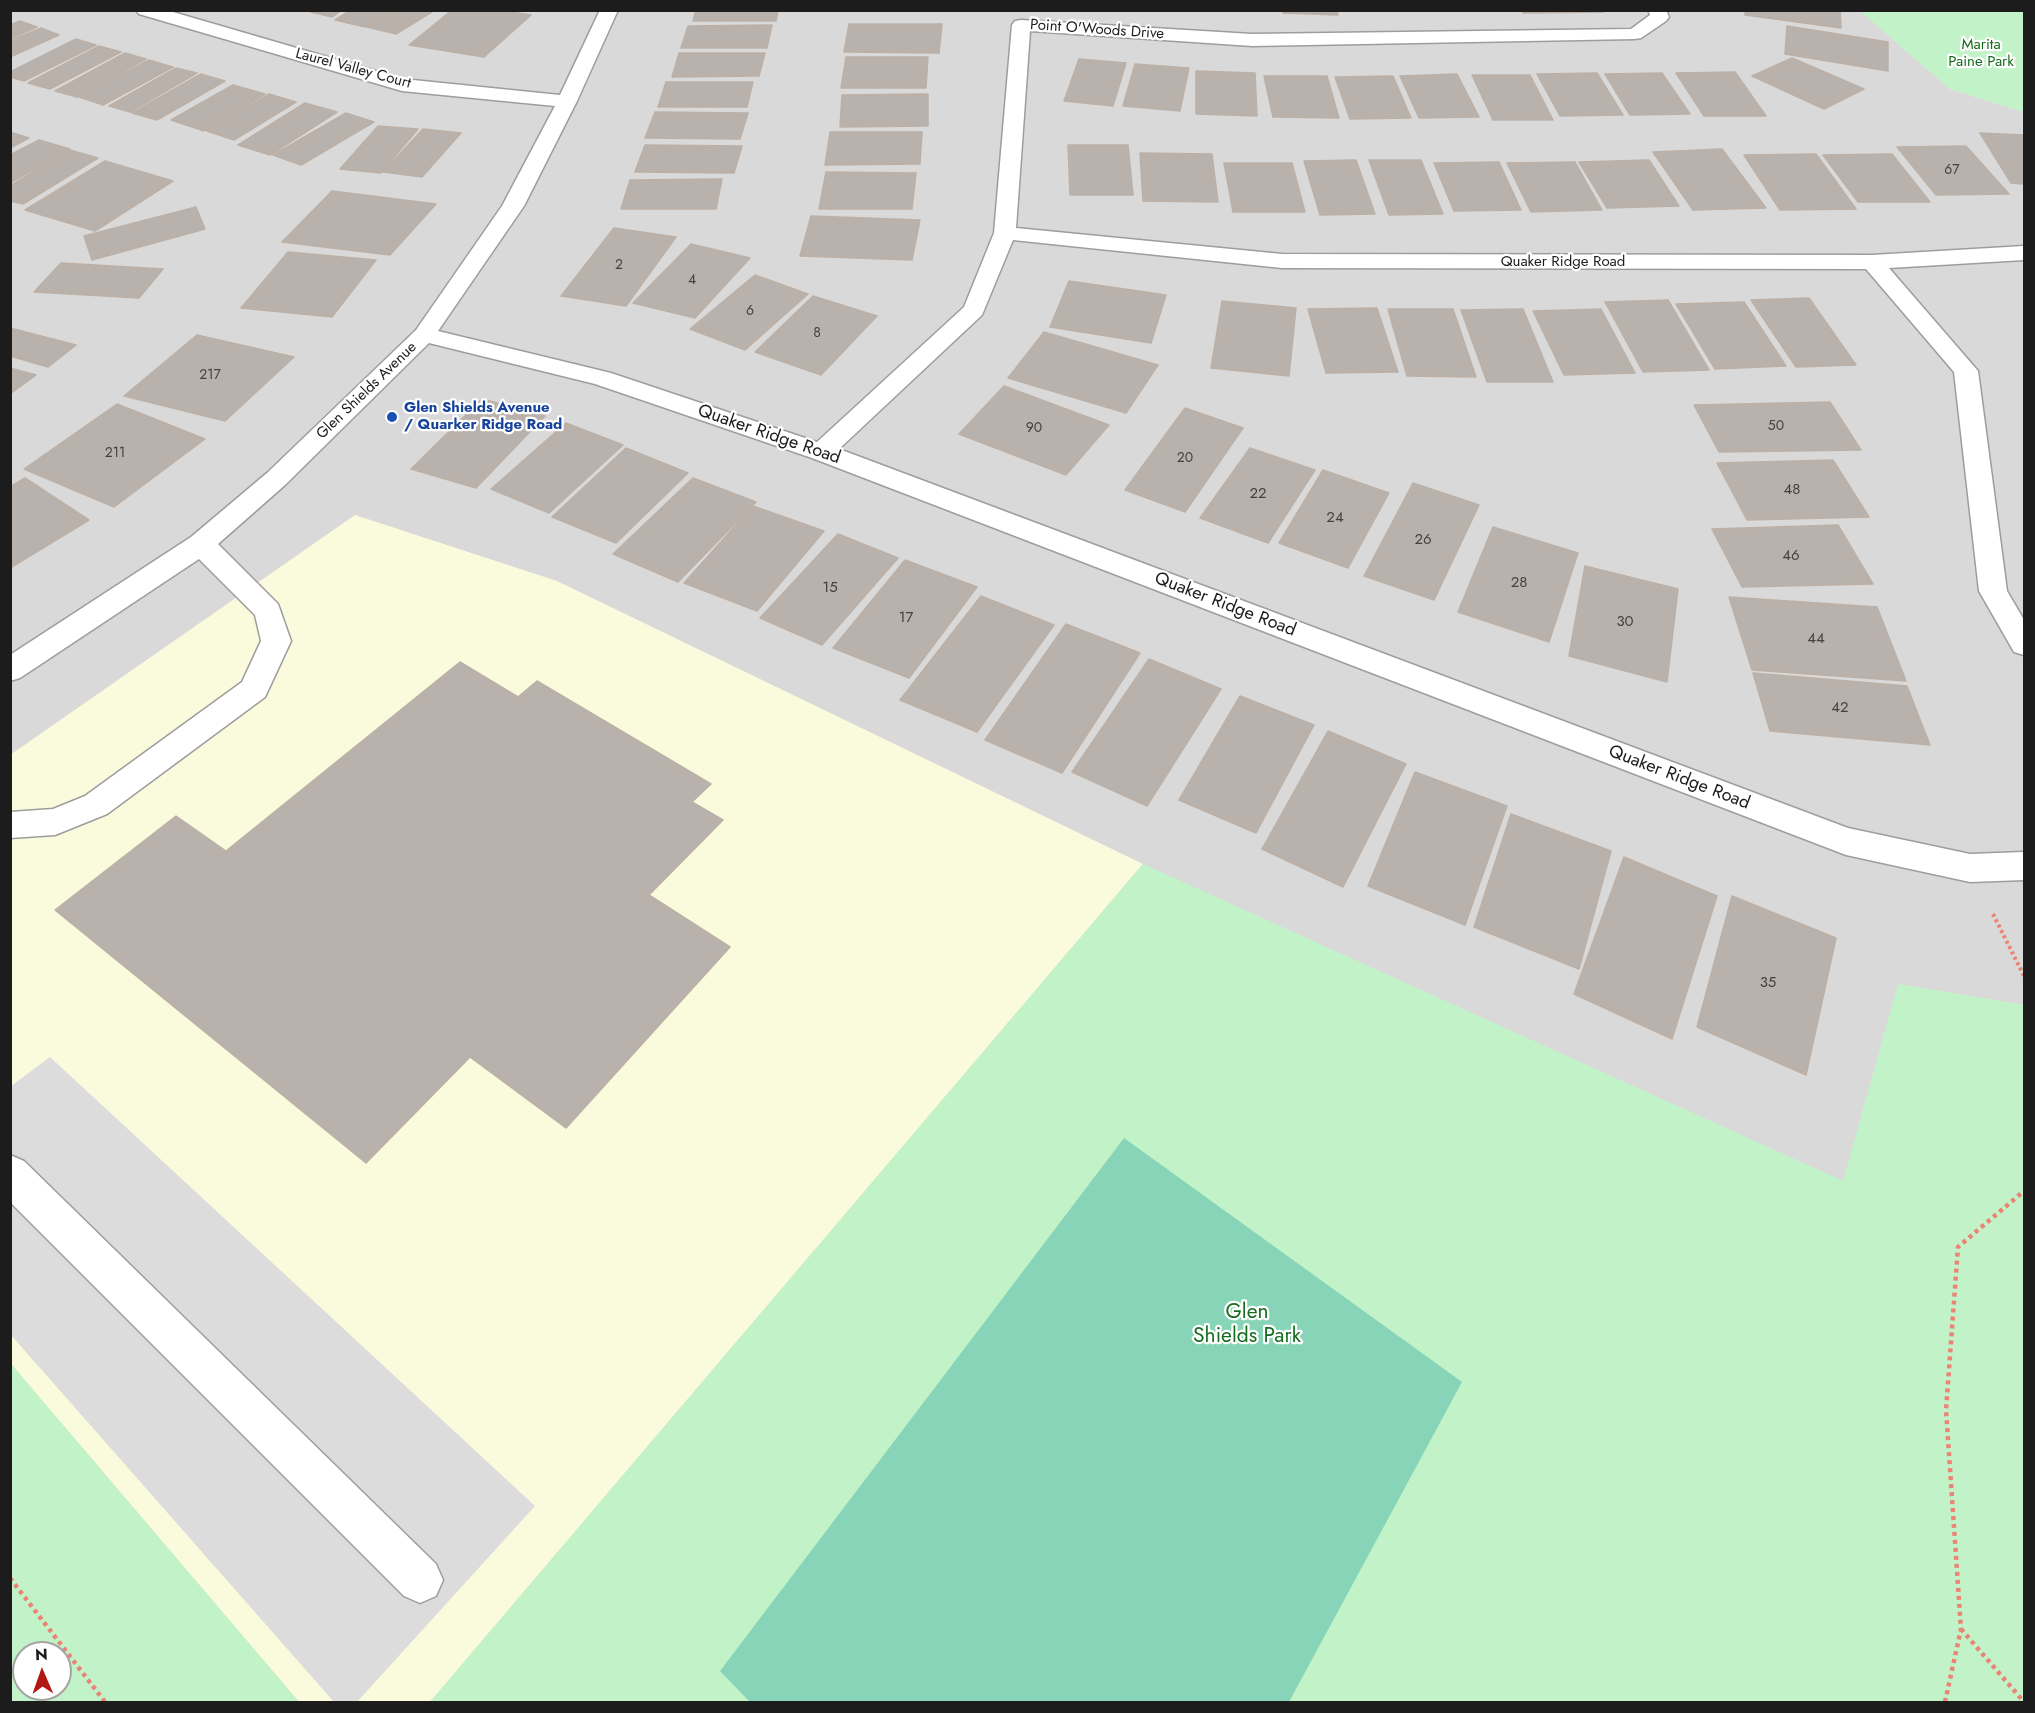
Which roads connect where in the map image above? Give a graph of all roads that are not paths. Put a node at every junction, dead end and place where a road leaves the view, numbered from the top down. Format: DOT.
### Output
graph roads {
  1 [pos="145,10"];
  2 [pos="609,10"];
  3 [pos="1657,10"];
  4 [pos="567,101"];
  5 [pos="1005,233"];
  6 [pos="2025,253"];
  7 [pos="1872,262"];
  8 [pos="424,335"];
  9 [pos="821,452"];
  10 [pos="201,544"];
  11 [pos="2025,644"];
  12 [pos="10,670"];
  13 [pos="10,825"];
  14 [pos="2025,866"];
  15 [pos="10,1173"];
  16 [pos="420,1580"];
  1 -- 4 [label="street, Laurel Valley Court"];
  2 -- 4 [label="street, Glen Shields Avenue"];
  3 -- 5 [label="street, Point O'Woods Drive"];
  4 -- 8 [label="street, Glen Shields Avenue"];
  5 -- 7 [label="street, Quaker Ridge Road"];
  5 -- 9 [label="street, Point O'Woods Drive"];
  6 -- 7 [label="street, Quaker Ridge Road"];
  7 -- 11 [label="street"];
  8 -- 9 [label="street, Quaker Ridge Road"];
  8 -- 10 [label="street, Glen Shields Avenue"];
  9 -- 14 [label="street, Quaker Ridge Road"];
  10 -- 12 [label="street, Glen Shields Avenue"];
  10 -- 13 [label="street"];
  15 -- 16 [label="street"];
}
